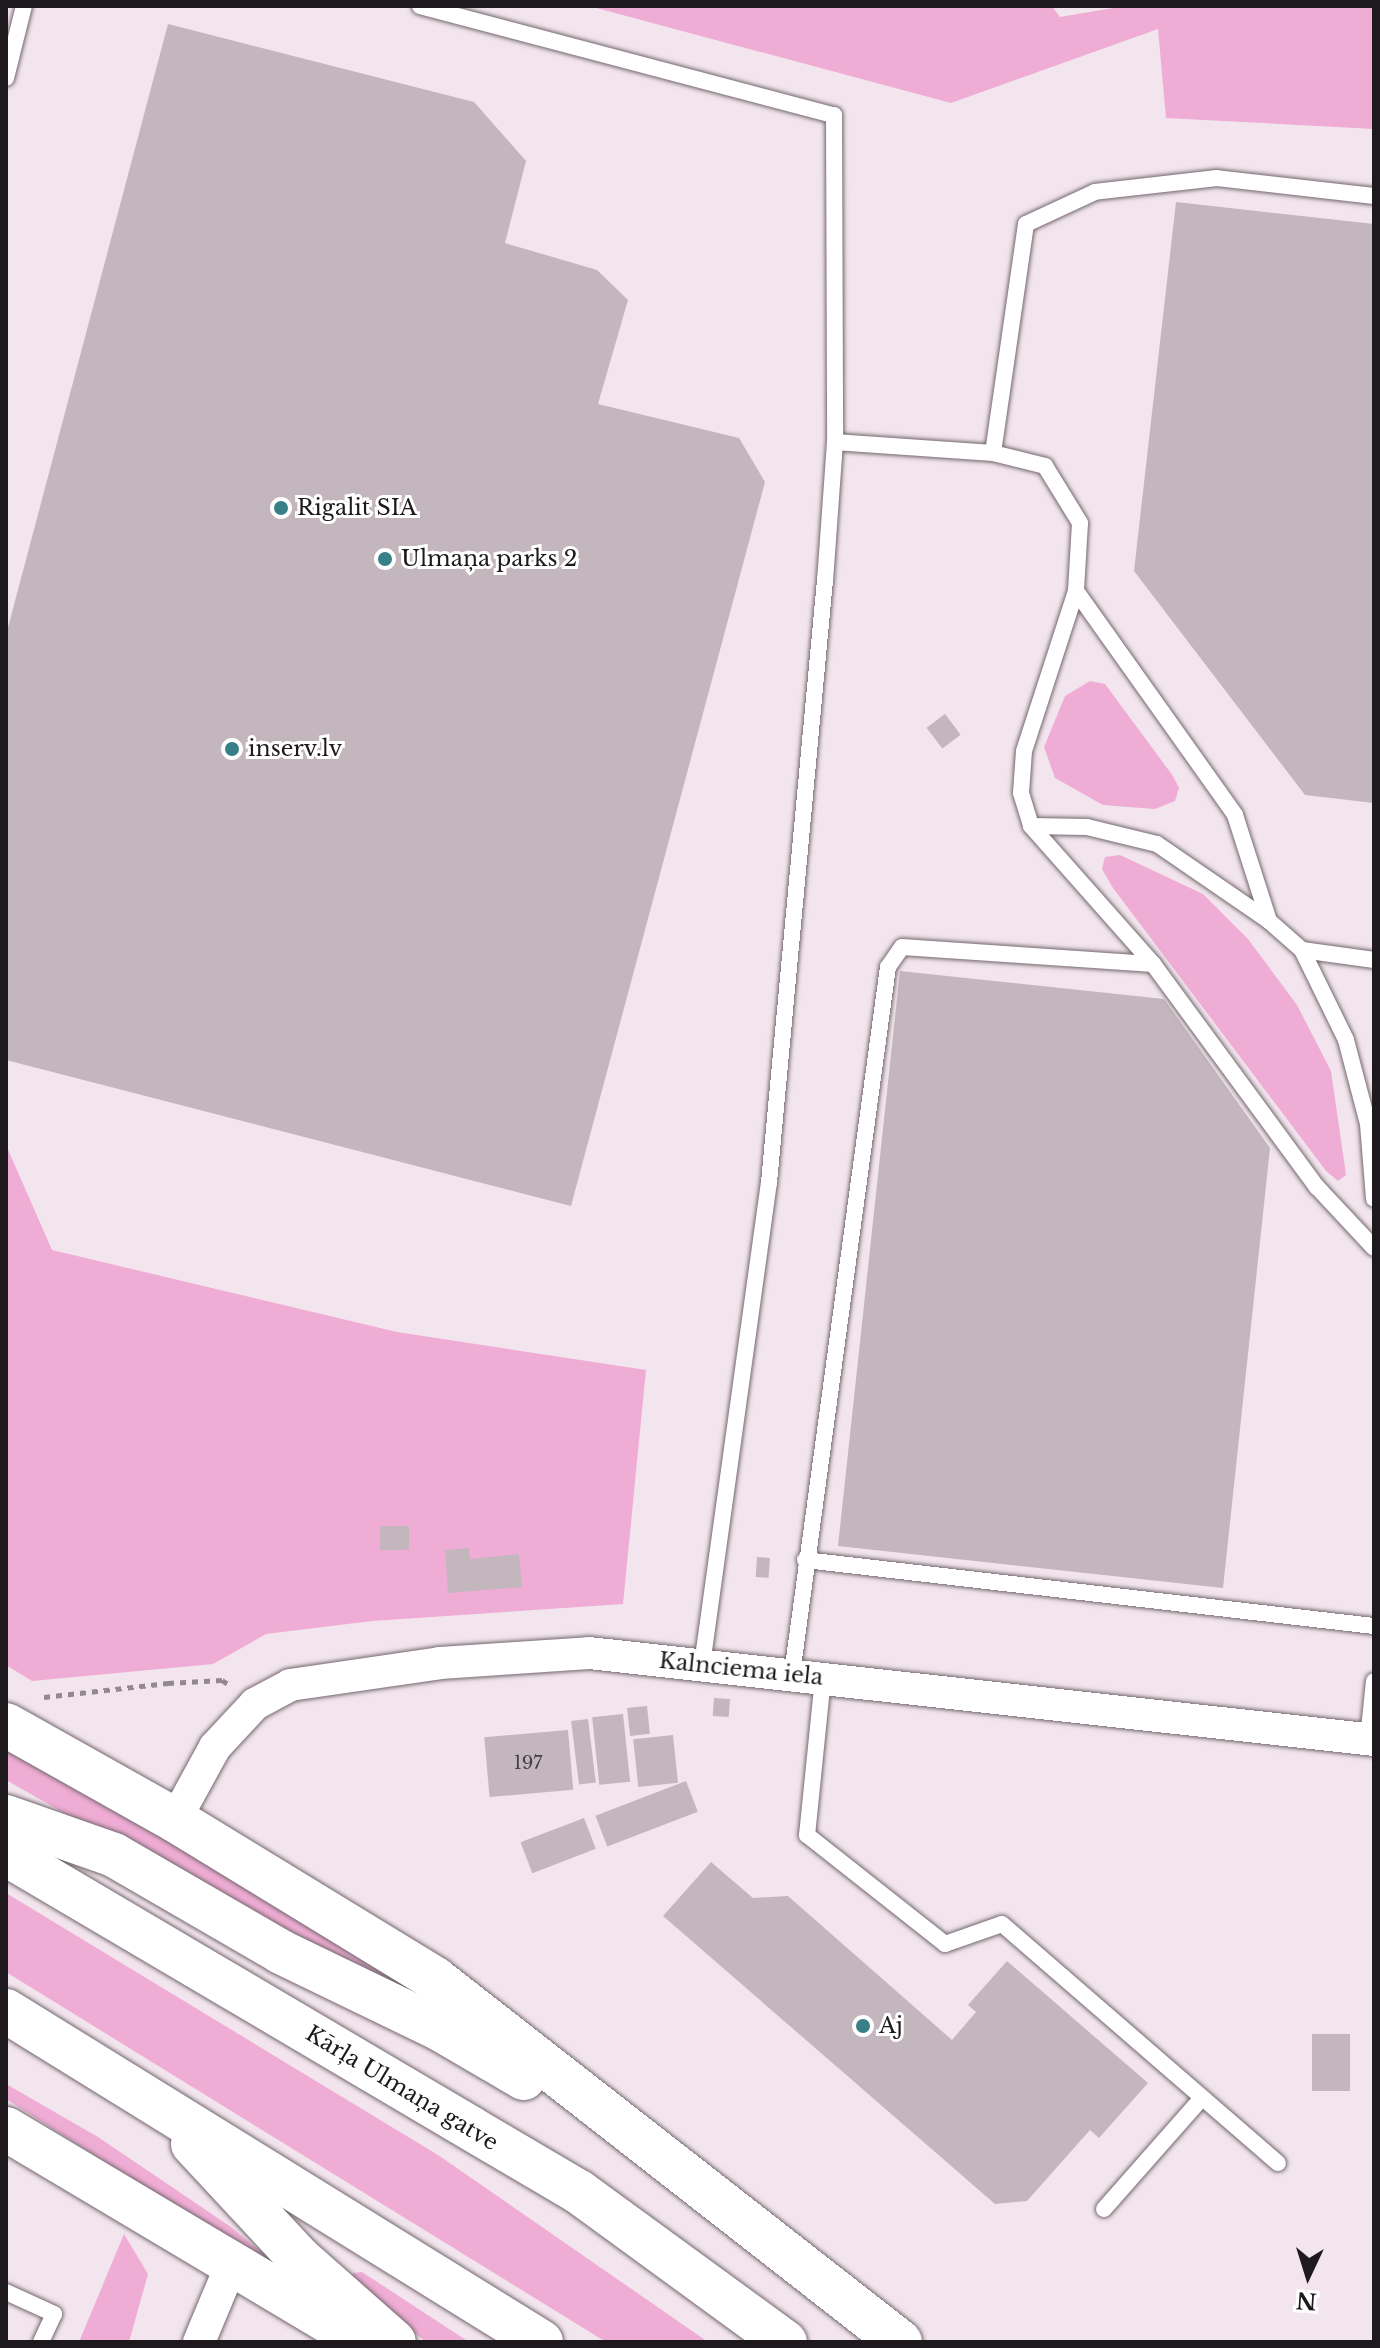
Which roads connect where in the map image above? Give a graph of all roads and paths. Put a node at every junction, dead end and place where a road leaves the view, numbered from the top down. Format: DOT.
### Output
graph roads {
  1 [pos="24,6"];
  2 [pos="420,6"];
  3 [pos="6,78"];
  4 [pos="1374,196"];
  5 [pos="835,442"];
  6 [pos="993,453"];
  7 [pos="1076,591"];
  8 [pos="1031,826"];
  9 [pos="1269,921"];
  10 [pos="1302,950"];
  11 [pos="1374,960"];
  12 [pos="1153,964"];
  13 [pos="1374,1199"];
  14 [pos="1374,1248"];
  15 [pos="805,1560"];
  16 [pos="1374,1626"];
  17 [pos="702,1663"];
  18 [pos="807,1676"];
  19 [pos="1374,1681"];
  20 [pos="39,1697"];
  21 [pos="255,1704"];
  22 [pos="6,1725"];
  23 [pos="1371,1740"];
  24 [pos="6,1817"];
  25 [pos="175,1820"];
  26 [pos="6,1854"];
  27 [pos="6,2011"];
  28 [pos="1202,2098"];
  29 [pos="153,2102"];
  30 [pos="6,2129"];
  31 [pos="649,2151"];
  32 [pos="1278,2163"];
  33 [pos="1104,2209"];
  34 [pos="232,2263"];
  35 [pos="6,2292"];
  36 [pos="41,2342"];
  37 [pos="199,2342"];
  38 [pos="363,2342"];
  39 [pos="394,2342"];
  40 [pos="541,2342"];
  41 [pos="785,2342"];
  42 [pos="900,2342"];
  1 -- 3 [label="lane"];
  2 -- 5 [label="lane"];
  4 -- 6 [label="lane"];
  5 -- 6 [label="lane"];
  5 -- 17 [label="lane"];
  6 -- 7 [label="lane"];
  7 -- 8 [label="lane"];
  7 -- 9 [label="lane"];
  8 -- 9 [label="lane"];
  8 -- 12 [label="lane"];
  9 -- 10 [label="lane"];
  10 -- 11 [label="lane"];
  10 -- 13 [label="lane"];
  12 -- 14 [label="lane"];
  12 -- 15 [label="lane"];
  15 -- 16 [label="lane"];
  15 -- 18 [label="lane"];
  17 -- 18 [label="street, Kalnciema iela"];
  17 -- 21 [label="street, Kalnciema iela"];
  18 -- 23 [label="street, Kalnciema iela"];
  18 -- 28 [label="lane"];
  19 -- 23 [label="lane"];
  20 -- 21 [label="path"];
  21 -- 25 [label="street, Kalnciema iela"];
  22 -- 25 [label="highway"];
  24 -- 31 [label="highway"];
  25 -- 31 [label="highway"];
  26 -- 41 [label="highway, Kārļa Ulmaņa gatve"];
  27 -- 29 [label="highway"];
  28 -- 32 [label="lane"];
  28 -- 33 [label="lane"];
  29 -- 39 [label="highway"];
  29 -- 40 [label="highway"];
  30 -- 34 [label="highway"];
  31 -- 42 [label="highway"];
  34 -- 37 [label="street"];
  34 -- 38 [label="highway"];
  35 -- 36 [label="lane"];
}
